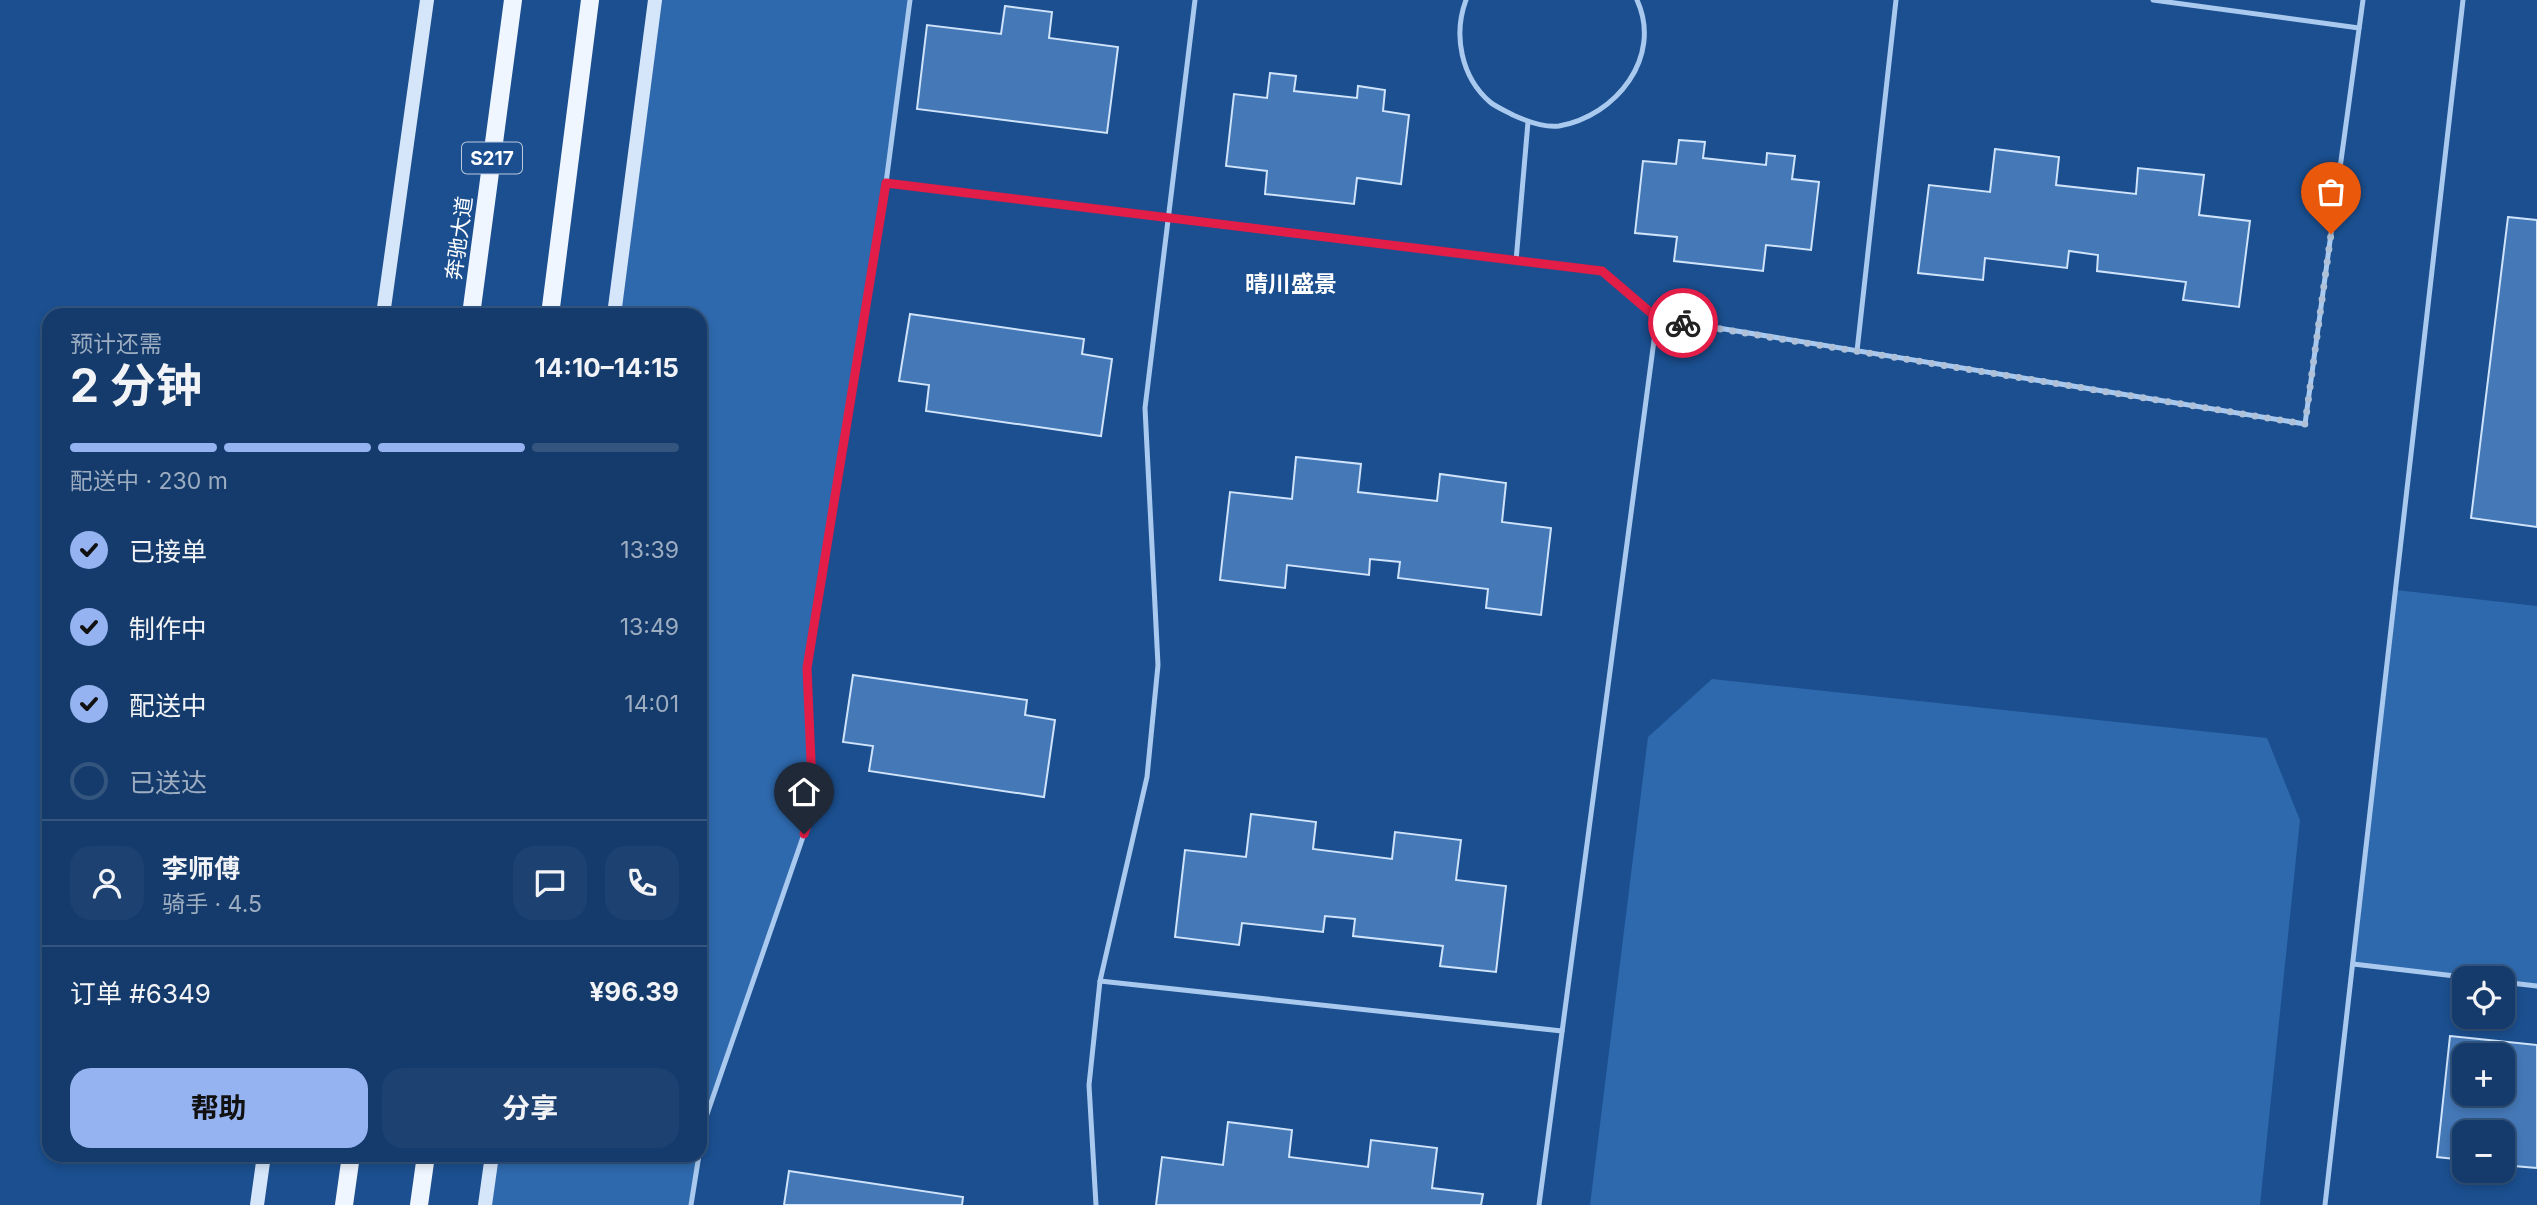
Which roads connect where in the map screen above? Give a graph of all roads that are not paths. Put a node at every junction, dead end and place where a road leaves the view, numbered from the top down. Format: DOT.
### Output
graph roads {
  1 [pos="427,0"];
  2 [pos="513,0"];
  3 [pos="590,0"];
  4 [pos="655,0"];
  5 [pos="910,0"];
  6 [pos="1195,0"];
  7 [pos="1466,0"];
  8 [pos="1637,0"];
  9 [pos="1896,0"];
  10 [pos="2153,0"];
  11 [pos="2363,0"];
  12 [pos="2463,0"];
  13 [pos="2359,28"];
  14 [pos="1528,122"];
  15 [pos="886,183"];
  16 [pos="1168,218"];
  17 [pos="1516,261"];
  18 [pos="384,308"];
  19 [pos="472,308"];
  20 [pos="551,308"];
  21 [pos="615,308"];
  22 [pos="1657,318"];
  23 [pos="1857,351"];
  24 [pos="2353,964"];
  25 [pos="2452,976"];
  26 [pos="1100,981"];
  27 [pos="2515,983"];
  28 [pos="2537,986"];
  29 [pos="1562,1031"];
  30 [pos="707,1114"];
  31 [pos="263,1162"];
  32 [pos="350,1162"];
  33 [pos="425,1162"];
  34 [pos="491,1162"];
  35 [pos="698,1162"];
  36 [pos="257,1205"];
  37 [pos="344,1205"];
  38 [pos="419,1205"];
  39 [pos="485,1205"];
  40 [pos="691,1205"];
  41 [pos="1096,1205"];
  42 [pos="1539,1205"];
  43 [pos="2325,1205"];
  1 -- 18 [label="street"];
  2 -- 19 [label="main road, 奔驰大道 / S217"];
  3 -- 20 [label="main road"];
  4 -- 21 [label="street"];
  5 -- 15 [label="lane"];
  6 -- 16 [label="lane"];
  7 -- 14 [label="lane"];
  8 -- 14 [label="lane"];
  9 -- 23 [label="lane"];
  10 -- 13 [label="lane"];
  11 -- 13 [label="lane"];
  12 -- 24 [label="lane"];
  13 -- 23 [label="lane"];
  14 -- 17 [label="lane"];
  15 -- 16 [label="lane"];
  15 -- 30 [label="lane"];
  16 -- 17 [label="lane"];
  16 -- 26 [label="lane"];
  17 -- 22 [label="lane"];
  22 -- 23 [label="lane"];
  22 -- 29 [label="lane"];
  24 -- 25 [label="lane"];
  24 -- 43 [label="lane"];
  26 -- 29 [label="lane"];
  26 -- 41 [label="lane"];
  27 -- 28 [label="lane"];
  29 -- 42 [label="lane"];
  31 -- 36 [label="street"];
  32 -- 37 [label="main road"];
  33 -- 38 [label="main road"];
  34 -- 39 [label="street"];
  35 -- 40 [label="lane"];
}
